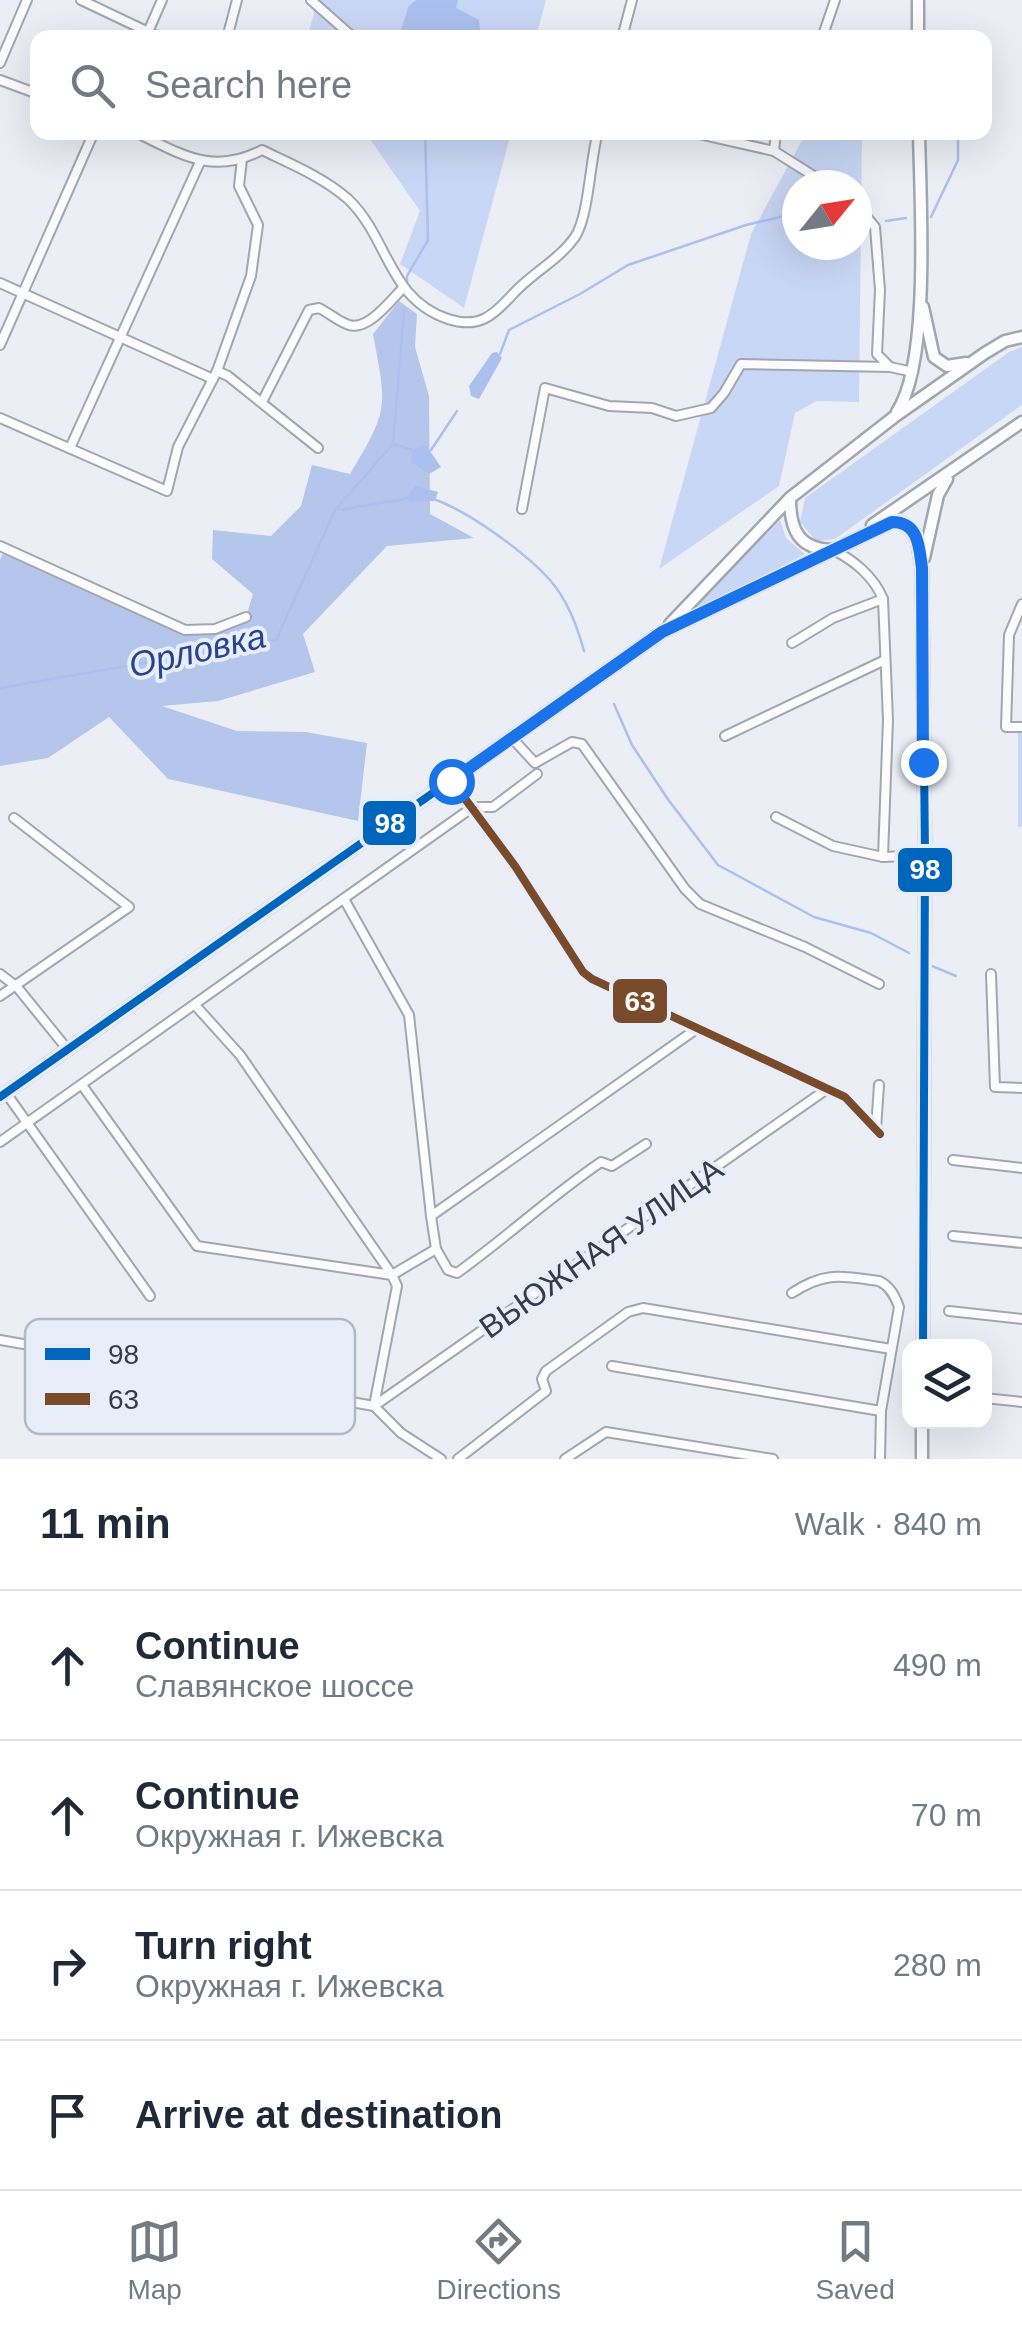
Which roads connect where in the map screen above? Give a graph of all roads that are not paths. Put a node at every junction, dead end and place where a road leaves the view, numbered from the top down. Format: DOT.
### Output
graph roads {
  1 [pos="28,0"];
  2 [pos="81,0"];
  3 [pos="162,0"];
  4 [pos="237,0"];
  5 [pos="311,0"];
  6 [pos="632,0"];
  7 [pos="835,0"];
  8 [pos="918,0"];
  9 [pos="144,30"];
  10 [pos="149,30"];
  11 [pos="229,30"];
  12 [pos="345,30"];
  13 [pos="624,30"];
  14 [pos="825,30"];
  15 [pos="918,30"];
  16 [pos="0,63"];
  17 [pos="0,80"];
  18 [pos="30,91"];
  19 [pos="90,140"];
  20 [pos="152,140"];
  21 [pos="596,140"];
  22 [pos="727,140"];
  23 [pos="775,140"];
  24 [pos="919,140"];
  25 [pos="774,150"];
  26 [pos="242,159"];
  27 [pos="200,162"];
  28 [pos="805,170"];
  29 [pos="872,223"];
  30 [pos="0,283"];
  31 [pos="403,288"];
  32 [pos="23,293"];
  33 [pos="920,293"];
  34 [pos="121,337"];
  35 [pos="1022,338"];
  36 [pos="0,345"];
  37 [pos="985,353"];
  38 [pos="890,368"];
  39 [pos="913,372"];
  40 [pos="215,375"];
  41 [pos="262,402"];
  42 [pos="0,418"];
  43 [pos="894,418"];
  44 [pos="1022,422"];
  45 [pos="70,448"];
  46 [pos="318,448"];
  47 [pos="950,474"];
  48 [pos="790,498"];
  49 [pos="522,509"];
  50 [pos="0,546"];
  51 [pos="834,550"];
  52 [pos="922,568"];
  53 [pos="883,599"];
  54 [pos="1022,604"];
  55 [pos="246,617"];
  56 [pos="662,632"];
  57 [pos="792,643"];
  58 [pos="885,660"];
  59 [pos="1022,727"];
  60 [pos="725,736"];
  61 [pos="512,738"];
  62 [pos="537,774"];
  63 [pos="451,781"];
  64 [pos="472,807"];
  65 [pos="14,818"];
  66 [pos="776,818"];
  67 [pos="925,855"];
  68 [pos="883,857"];
  69 [pos="344,899"];
  70 [pos="0,974"];
  71 [pos="991,974"];
  72 [pos="879,984"];
  73 [pos="15,986"];
  74 [pos="0,996"];
  75 [pos="195,1005"];
  76 [pos="696,1030"];
  77 [pos="68,1050"];
  78 [pos="82,1084"];
  79 [pos="878,1085"];
  80 [pos="1022,1088"];
  81 [pos="826,1089"];
  82 [pos="3,1095"];
  83 [pos="26,1124"];
  84 [pos="0,1142"];
  85 [pos="646,1144"];
  86 [pos="952,1160"];
  87 [pos="1022,1168"];
  88 [pos="430,1216"];
  89 [pos="953,1236"];
  90 [pos="1022,1243"];
  91 [pos="436,1248"];
  92 [pos="392,1275"];
  93 [pos="792,1292"];
  94 [pos="150,1296"];
  95 [pos="923,1302"];
  96 [pos="899,1307"];
  97 [pos="949,1311"];
  98 [pos="1022,1319"];
  99 [pos="923,1339"];
  100 [pos="0,1340"];
  101 [pos="25,1344"];
  102 [pos="891,1348"];
  103 [pos="612,1366"];
  104 [pos="992,1399"];
  105 [pos="1022,1402"];
  106 [pos="355,1403"];
  107 [pos="374,1406"];
  108 [pos="881,1411"];
  109 [pos="922,1429"];
  110 [pos="441,1459"];
  111 [pos="458,1459"];
  112 [pos="565,1459"];
  113 [pos="772,1459"];
  114 [pos="880,1459"];
  115 [pos="922,1459"];
  1 -- 16 [label="street"];
  2 -- 9 [label="street"];
  3 -- 10 [label="street"];
  4 -- 11 [label="street"];
  5 -- 12 [label="street"];
  6 -- 13 [label="street"];
  7 -- 14 [label="street"];
  8 -- 15 [label="main road"];
  17 -- 18 [label="street"];
  19 -- 32 [label="street"];
  20 -- 27 [label="street"];
  21 -- 31 [label="street"];
  22 -- 25 [label="street"];
  23 -- 25 [label="street"];
  24 -- 33 [label="main road"];
  25 -- 28 [label="street"];
  26 -- 27 [label="street"];
  26 -- 31 [label="street"];
  26 -- 40 [label="street"];
  27 -- 34 [label="street"];
  29 -- 38 [label="street"];
  30 -- 32 [label="street"];
  31 -- 41 [label="street"];
  32 -- 34 [label="street"];
  32 -- 36 [label="street"];
  33 -- 37 [label="main road"];
  33 -- 39 [label="main road"];
  34 -- 40 [label="street"];
  34 -- 45 [label="street"];
  35 -- 37 [label="main road"];
  37 -- 43 [label="main road"];
  38 -- 39 [label="street"];
  38 -- 49 [label="street"];
  39 -- 43 [label="main road"];
  40 -- 41 [label="street"];
  40 -- 45 [label="street"];
  41 -- 46 [label="street"];
  42 -- 45 [label="street"];
  43 -- 48 [label="main road"];
  44 -- 47 [label="main road"];
  47 -- 51 [label="main road"];
  47 -- 52 [label="main road"];
  48 -- 51 [label="main road"];
  48 -- 56 [label="main road"];
  50 -- 55 [label="street"];
  51 -- 52 [label="main road"];
  51 -- 53 [label="street"];
  51 -- 56 [label="main road"];
  52 -- 67 [label="main road"];
  53 -- 57 [label="street"];
  53 -- 58 [label="street"];
  54 -- 59 [label="street"];
  56 -- 61 [label="main road"];
  58 -- 60 [label="street"];
  58 -- 68 [label="street"];
  61 -- 63 [label="main road"];
  61 -- 72 [label="street"];
  62 -- 64 [label="street"];
  63 -- 64 [label="street"];
  63 -- 77 [label="main road"];
  64 -- 69 [label="street"];
  64 -- 76 [label="street"];
  65 -- 73 [label="street"];
  66 -- 68 [label="street"];
  67 -- 68 [label="street"];
  67 -- 95 [label="main road"];
  69 -- 75 [label="street"];
  69 -- 88 [label="street"];
  70 -- 73 [label="street"];
  71 -- 80 [label="street"];
  73 -- 74 [label="street"];
  73 -- 77 [label="street"];
  75 -- 78 [label="street"];
  75 -- 92 [label="street"];
  76 -- 81 [label="street"];
  76 -- 88 [label="street"];
  77 -- 82 [label="main road"];
  78 -- 83 [label="street"];
  78 -- 92 [label="street"];
  79 -- 81 [label="street"];
  81 -- 107 [label="street, ВЬЮЖНАЯ УЛИЦА"];
  82 -- 83 [label="street"];
  83 -- 84 [label="street"];
  83 -- 94 [label="street"];
  85 -- 91 [label="street"];
  86 -- 87 [label="street"];
  88 -- 91 [label="street"];
  89 -- 90 [label="street"];
  91 -- 92 [label="street"];
  92 -- 107 [label="street"];
  93 -- 96 [label="street"];
  95 -- 96 [label="street"];
  95 -- 99 [label="main road"];
  96 -- 102 [label="street"];
  97 -- 98 [label="street"];
  100 -- 101 [label="street"];
  102 -- 108 [label="street"];
  102 -- 111 [label="street"];
  103 -- 108 [label="street"];
  104 -- 105 [label="street"];
  106 -- 107 [label="street"];
  107 -- 110 [label="street"];
  108 -- 114 [label="street"];
  109 -- 115 [label="main road"];
  112 -- 113 [label="street"];
}
